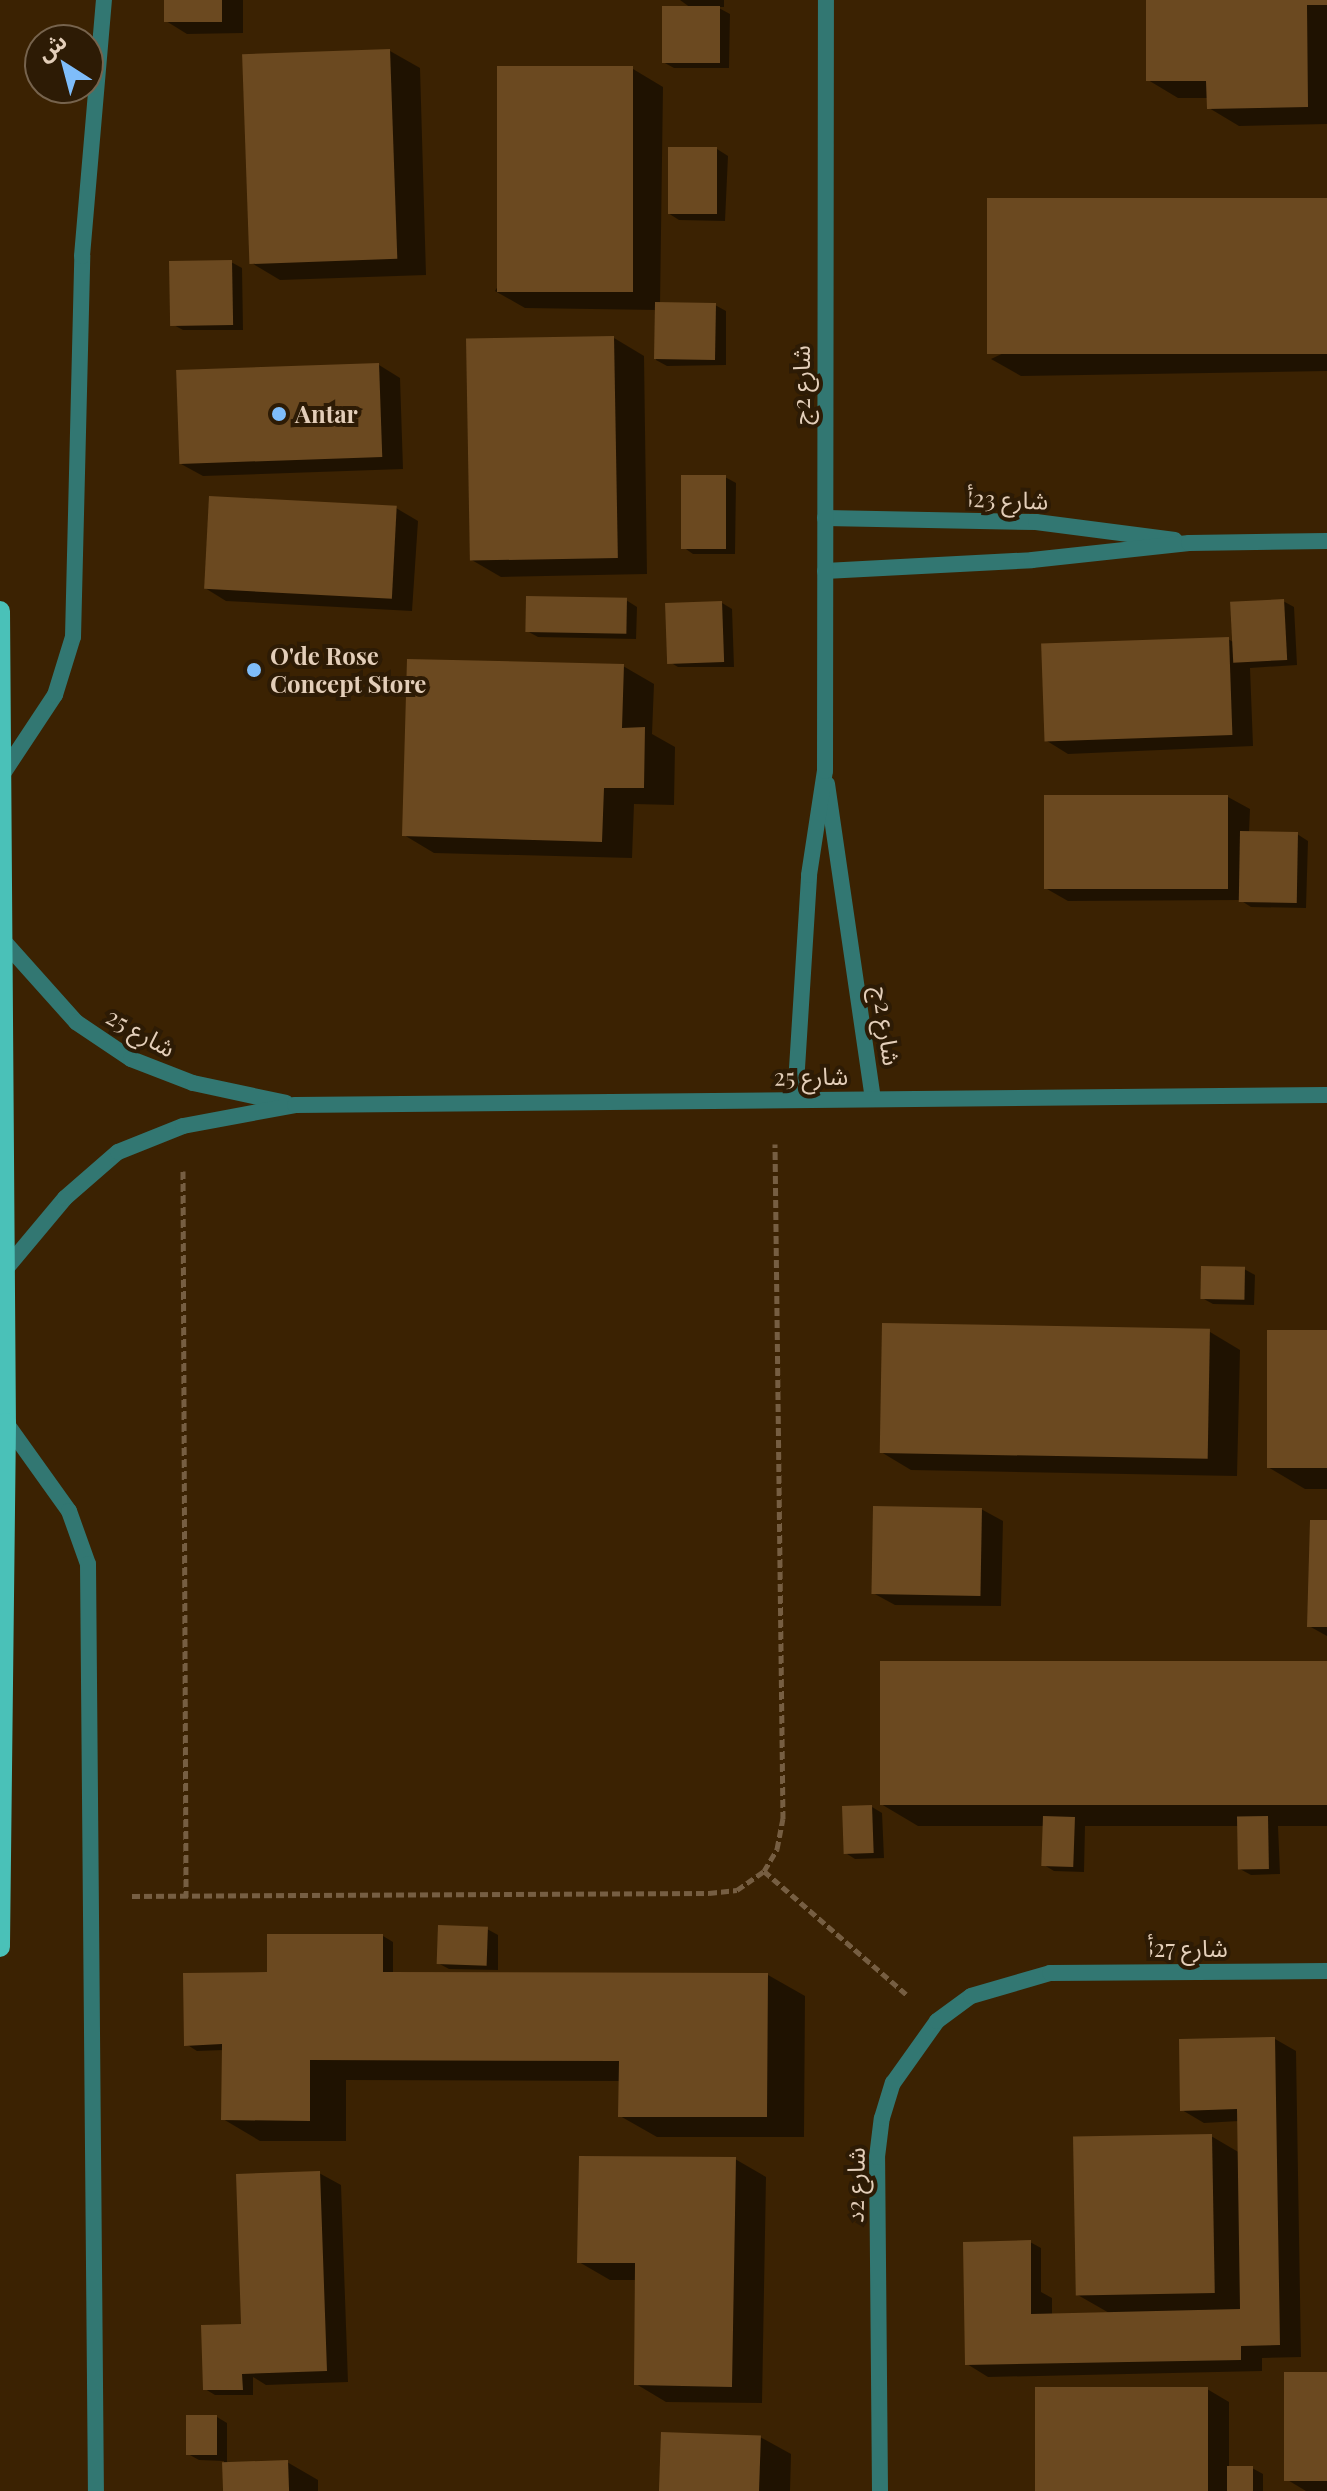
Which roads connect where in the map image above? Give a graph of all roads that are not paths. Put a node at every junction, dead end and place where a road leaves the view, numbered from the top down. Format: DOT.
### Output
graph roads {
  1 [pos="104,0"];
  2 [pos="826,0"];
  3 [pos="825,518"];
  4 [pos="1327,541"];
  5 [pos="1189,543"];
  6 [pos="825,571"];
  7 [pos="0,611"];
  8 [pos="825,771"];
  9 [pos="2,775"];
  10 [pos="1,938"];
  11 [pos="1327,1095"];
  12 [pos="873,1099"];
  13 [pos="795,1100"];
  14 [pos="295,1105"];
  15 [pos="4,1271"];
  16 [pos="6,1423"];
  17 [pos="0,1947"];
  18 [pos="1327,1971"];
  19 [pos="1050,1973"];
  20 [pos="96,2491"];
  21 [pos="880,2491"];
  1 -- 9 [label="street"];
  2 -- 3 [label="street, شارع 2ج"];
  3 -- 5 [label="street, شارع 23أ"];
  3 -- 6 [label="street, شارع 2ج"];
  4 -- 5 [label="street, شارع 23أ"];
  5 -- 6 [label="street, شارع 23أ"];
  6 -- 8 [label="street, شارع 2ج"];
  7 -- 9 [label="main road"];
  8 -- 12 [label="street, شارع 2ج"];
  8 -- 13 [label="street, شارع 2ج"];
  9 -- 10 [label="main road"];
  10 -- 14 [label="street, شارع 25"];
  10 -- 15 [label="main road"];
  11 -- 12 [label="street, شارع 25"];
  12 -- 13 [label="street, شارع 25"];
  13 -- 14 [label="street, شارع 25"];
  14 -- 15 [label="street, شارع 25"];
  15 -- 16 [label="main road"];
  16 -- 17 [label="main road"];
  16 -- 20 [label="street"];
  18 -- 19 [label="street, شارع 27أ"];
  19 -- 21 [label="street, شارع 2د"];
}
